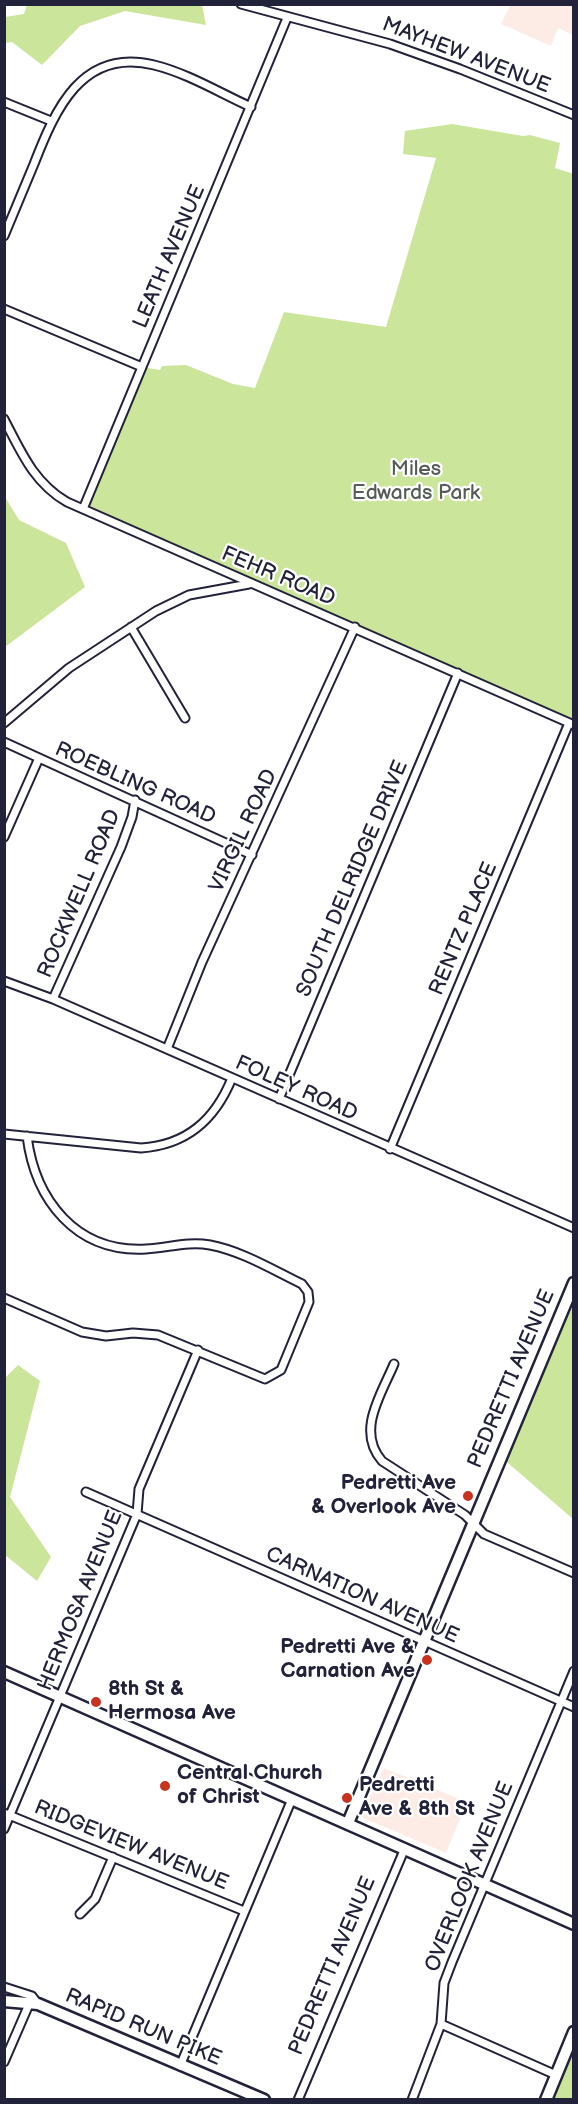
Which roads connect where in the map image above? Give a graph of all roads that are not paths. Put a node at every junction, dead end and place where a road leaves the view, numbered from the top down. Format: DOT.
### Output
graph roads {
  1 [pos="241,4"];
  2 [pos="287,18"];
  3 [pos="4,102"];
  4 [pos="251,107"];
  5 [pos="573,116"];
  6 [pos="51,121"];
  7 [pos="4,236"];
  8 [pos="4,309"];
  9 [pos="142,367"];
  10 [pos="4,419"];
  11 [pos="83,509"];
  12 [pos="252,584"];
  13 [pos="131,627"];
  14 [pos="355,627"];
  15 [pos="458,673"];
  16 [pos="185,718"];
  17 [pos="4,723"];
  18 [pos="572,724"];
  19 [pos="4,742"];
  20 [pos="39,758"];
  21 [pos="135,800"];
  22 [pos="4,837"];
  23 [pos="252,855"];
  24 [pos="4,981"];
  25 [pos="53,999"];
  26 [pos="167,1049"];
  27 [pos="232,1078"];
  28 [pos="279,1099"];
  29 [pos="4,1134"];
  30 [pos="27,1136"];
  31 [pos="390,1149"];
  32 [pos="573,1228"];
  33 [pos="573,1283"];
  34 [pos="4,1298"];
  35 [pos="198,1350"];
  36 [pos="394,1364"];
  37 [pos="86,1492"];
  38 [pos="136,1514"];
  39 [pos="473,1525"];
  40 [pos="573,1573"];
  41 [pos="424,1642"];
  42 [pos="573,1671"];
  43 [pos="4,1672"];
  44 [pos="60,1696"];
  45 [pos="561,1701"];
  46 [pos="573,1707"];
  47 [pos="291,1798"];
  48 [pos="8,1814"];
  49 [pos="348,1823"];
  50 [pos="4,1829"];
  51 [pos="405,1848"];
  52 [pos="113,1857"];
  53 [pos="484,1885"];
  54 [pos="244,1911"];
  55 [pos="80,1914"];
  56 [pos="573,1924"];
  57 [pos="4,1986"];
  58 [pos="4,2001"];
  59 [pos="34,2003"];
  60 [pos="441,2024"];
  61 [pos="573,2032"];
  62 [pos="4,2062"];
  63 [pos="180,2066"];
  64 [pos="556,2075"];
  65 [pos="264,2100"];
  66 [pos="298,2100"];
  67 [pos="412,2100"];
  68 [pos="546,2100"];
  1 -- 2 [label="street, MAYHEW AVENUE"];
  2 -- 4 [label="street, LEATH AVENUE"];
  2 -- 5 [label="street, MAYHEW AVENUE"];
  3 -- 6 [label="street"];
  4 -- 6 [label="street"];
  4 -- 9 [label="street, LEATH AVENUE"];
  6 -- 7 [label="street"];
  8 -- 9 [label="street"];
  9 -- 11 [label="street, LEATH AVENUE"];
  10 -- 11 [label="street, FEHR ROAD"];
  11 -- 12 [label="street, FEHR ROAD"];
  12 -- 13 [label="street"];
  12 -- 14 [label="street, FEHR ROAD"];
  13 -- 16 [label="street"];
  13 -- 17 [label="street"];
  14 -- 15 [label="street, FEHR ROAD"];
  14 -- 23 [label="street, VIRGIL ROAD"];
  15 -- 18 [label="street, FEHR ROAD"];
  15 -- 28 [label="street, SOUTH DELRIDGE DRIVE"];
  18 -- 31 [label="street, RENTZ PLACE"];
  19 -- 20 [label="street, ROEBLING ROAD"];
  20 -- 21 [label="street, ROEBLING ROAD"];
  20 -- 22 [label="street"];
  21 -- 23 [label="street, ROEBLING ROAD"];
  21 -- 25 [label="street, ROCKWELL ROAD"];
  23 -- 26 [label="street, VIRGIL ROAD"];
  24 -- 25 [label="street, FOLEY ROAD"];
  25 -- 26 [label="street, FOLEY ROAD"];
  26 -- 27 [label="street, FOLEY ROAD"];
  27 -- 28 [label="street, FOLEY ROAD"];
  27 -- 30 [label="street"];
  28 -- 31 [label="street, FOLEY ROAD"];
  29 -- 30 [label="street"];
  30 -- 35 [label="street"];
  31 -- 32 [label="street, FOLEY ROAD"];
  33 -- 39 [label="street, PEDRETTI AVENUE"];
  34 -- 35 [label="street"];
  35 -- 38 [label="street, HERMOSA AVENUE"];
  36 -- 39 [label="street"];
  37 -- 38 [label="street, CARNATION AVENUE"];
  38 -- 41 [label="street, CARNATION AVENUE"];
  38 -- 44 [label="street, HERMOSA AVENUE"];
  39 -- 40 [label="street"];
  39 -- 41 [label="street, PEDRETTI AVENUE"];
  41 -- 45 [label="street, CARNATION AVENUE"];
  41 -- 49 [label="street, PEDRETTI AVENUE"];
  42 -- 45 [label="street, OVERLOOK AVENUE"];
  43 -- 44 [label="street"];
  44 -- 47 [label="street"];
  44 -- 48 [label="street, HERMOSA AVENUE"];
  45 -- 46 [label="street, CARNATION AVENUE"];
  45 -- 53 [label="street, OVERLOOK AVENUE"];
  47 -- 49 [label="street"];
  47 -- 54 [label="street"];
  48 -- 50 [label="street, HERMOSA AVENUE"];
  48 -- 52 [label="street, RIDGEVIEW AVENUE"];
  49 -- 51 [label="street"];
  51 -- 53 [label="street"];
  51 -- 66 [label="street, PEDRETTI AVENUE"];
  52 -- 54 [label="street, RIDGEVIEW AVENUE"];
  52 -- 55 [label="street"];
  53 -- 56 [label="street"];
  53 -- 60 [label="street, OVERLOOK AVENUE"];
  54 -- 63 [label="street"];
  57 -- 59 [label="street"];
  58 -- 59 [label="street, RAPID RUN PIKE"];
  59 -- 62 [label="street"];
  59 -- 63 [label="street, RAPID RUN PIKE"];
  60 -- 64 [label="street"];
  60 -- 67 [label="street, OVERLOOK AVENUE"];
  61 -- 64 [label="street"];
  63 -- 65 [label="street, RAPID RUN PIKE"];
  64 -- 68 [label="street"];
}
